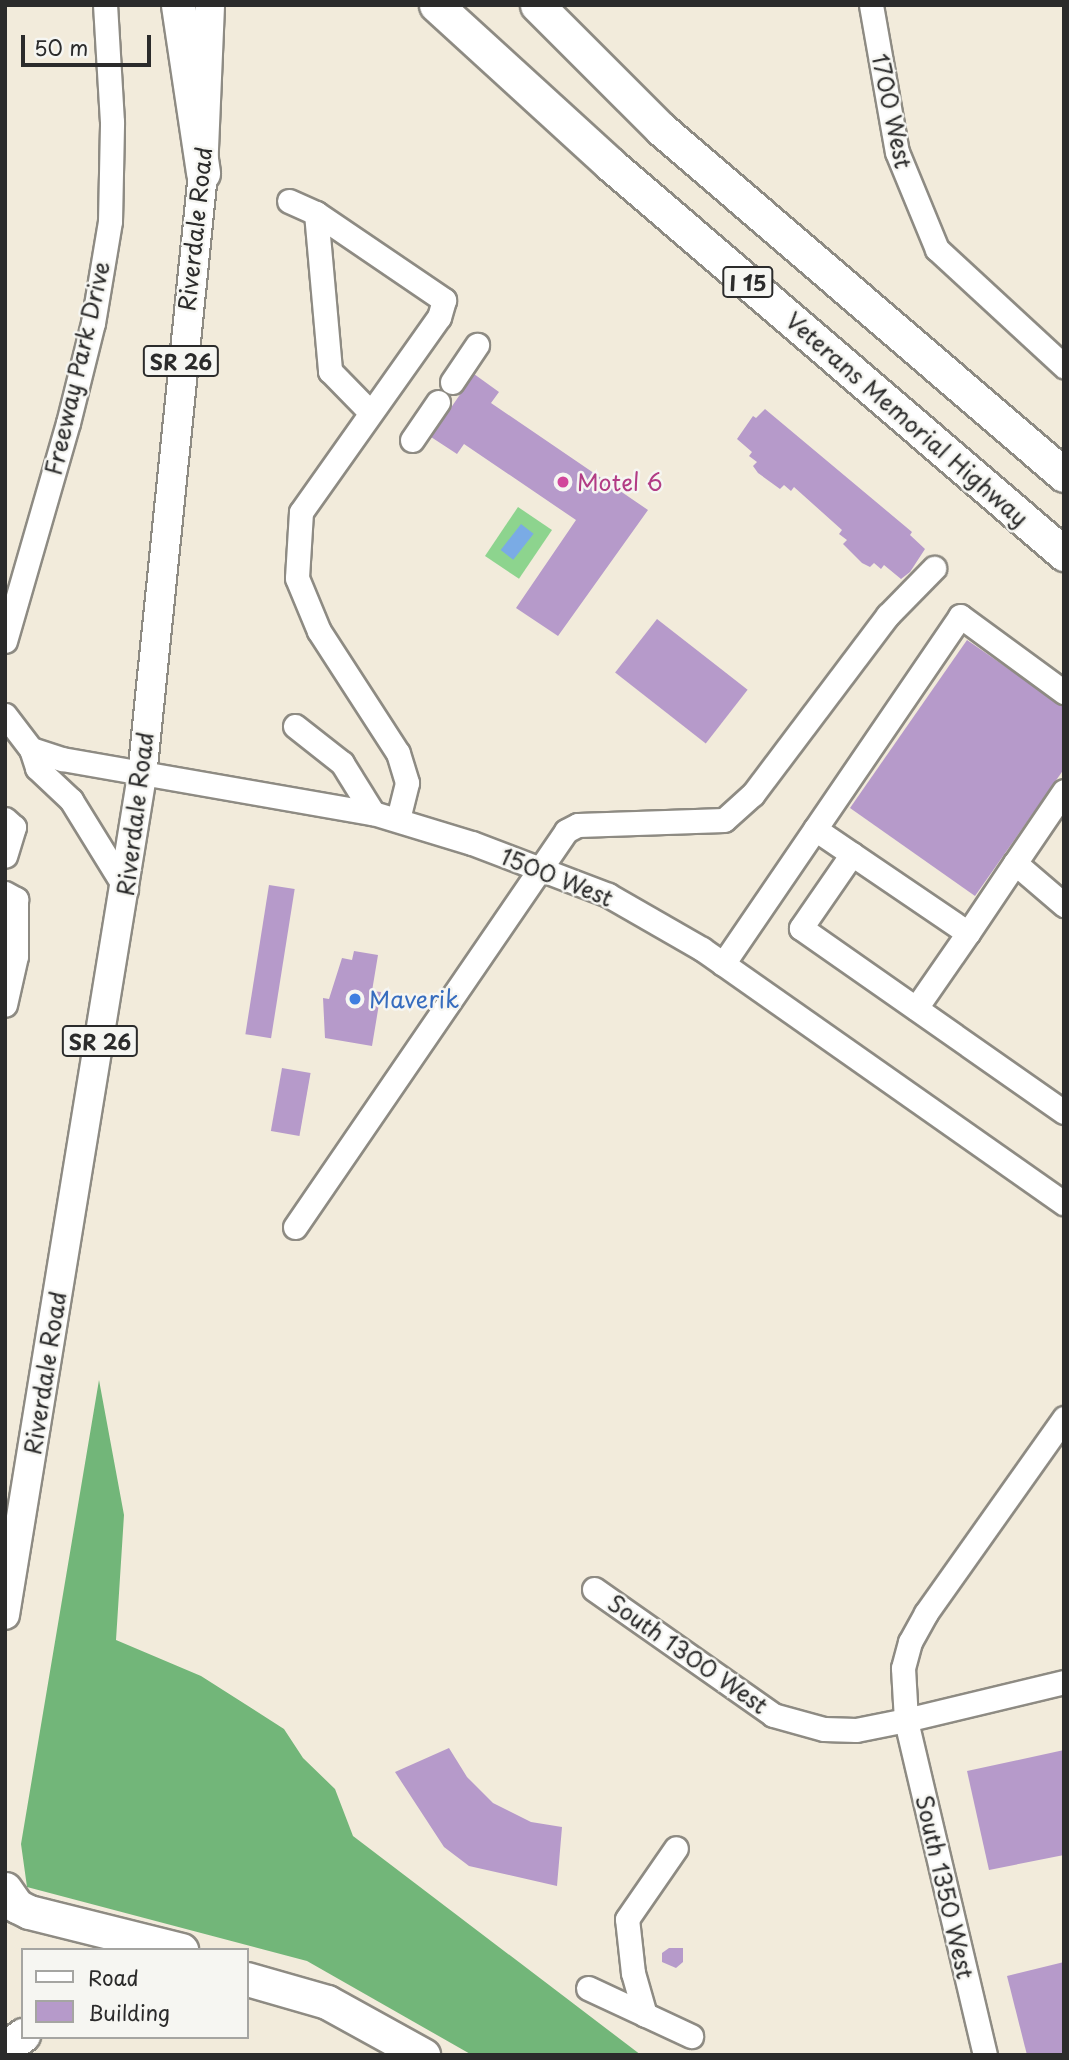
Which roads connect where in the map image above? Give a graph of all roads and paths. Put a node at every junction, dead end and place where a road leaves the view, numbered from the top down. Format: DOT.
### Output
graph roads {
  1 [pos="105,5"];
  2 [pos="178,5"];
  3 [pos="210,5"];
  4 [pos="436,5"];
  5 [pos="537,5"];
  6 [pos="871,5"];
  7 [pos="203,173"];
  8 [pos="289,201"];
  9 [pos="316,213"];
  10 [pos="477,345"];
  11 [pos="1064,366"];
  12 [pos="452,382"];
  13 [pos="438,402"];
  14 [pos="370,412"];
  15 [pos="412,440"];
  16 [pos="1064,475"];
  17 [pos="1064,554"];
  18 [pos="934,568"];
  19 [pos="5,641"];
  20 [pos="1064,692"];
  21 [pos="5,715"];
  22 [pos="295,726"];
  23 [pos="31,749"];
  24 [pos="142,776"];
  25 [pos="1064,791"];
  26 [pos="373,813"];
  27 [pos="5,819"];
  28 [pos="398,819"];
  29 [pos="815,829"];
  30 [pos="852,854"];
  31 [pos="5,856"];
  32 [pos="1015,863"];
  33 [pos="541,869"];
  34 [pos="126,889"];
  35 [pos="5,893"];
  36 [pos="1064,905"];
  37 [pos="968,933"];
  38 [pos="723,964"];
  39 [pos="9,973"];
  40 [pos="5,1005"];
  41 [pos="916,1008"];
  42 [pos="1064,1112"];
  43 [pos="1060,1196"];
  44 [pos="295,1227"];
  45 [pos="1064,1418"];
  46 [pos="1064,1441"];
  47 [pos="1021,1478"];
  48 [pos="594,1589"];
  49 [pos="5,1615"];
  50 [pos="1064,1682"];
  51 [pos="906,1720"];
  52 [pos="676,1848"];
  53 [pos="5,1889"];
  54 [pos="173,1948"];
  55 [pos="255,1979"];
  56 [pos="588,1988"];
  57 [pos="645,2015"];
  58 [pos="691,2036"];
  59 [pos="21,2037"];
  60 [pos="5,2049"];
  61 [pos="423,2055"];
  62 [pos="985,2055"];
  1 -- 19 [label="street, Freeway Park Drive"];
  2 -- 7 [label="highway"];
  3 -- 7 [label="main road, Riverdale Road / SR 26"];
  4 -- 17 [label="highway, Veterans Memorial Highway / I 15"];
  5 -- 16 [label="highway, I 15"];
  6 -- 11 [label="street, 1700 West"];
  7 -- 24 [label="main road, Riverdale Road / SR 26"];
  8 -- 9 [label="street"];
  9 -- 14 [label="street"];
  9 -- 14 [label="street"];
  10 -- 12 [label="street"];
  13 -- 15 [label="street"];
  14 -- 28 [label="street"];
  18 -- 33 [label="street"];
  20 -- 29 [label="street"];
  21 -- 23 [label="street"];
  22 -- 26 [label="street"];
  23 -- 24 [label="street, 1500 West"];
  23 -- 34 [label="street"];
  24 -- 26 [label="street, 1500 West"];
  24 -- 34 [label="main road, Riverdale Road / SR 26"];
  25 -- 32 [label="street"];
  26 -- 28 [label="street, 1500 West"];
  27 -- 31 [label="street"];
  28 -- 33 [label="street, 1500 West"];
  29 -- 30 [label="street"];
  29 -- 38 [label="street"];
  30 -- 37 [label="street"];
  30 -- 41 [label="street"];
  32 -- 36 [label="street"];
  32 -- 37 [label="street"];
  33 -- 38 [label="street, 1500 West"];
  33 -- 44 [label="street"];
  34 -- 49 [label="main road, Riverdale Road / SR 26"];
  35 -- 39 [label="street"];
  37 -- 41 [label="street"];
  38 -- 43 [label="street, 1500 West"];
  39 -- 40 [label="street"];
  41 -- 42 [label="street"];
  45 -- 47 [label="street"];
  46 -- 47 [label="street"];
  47 -- 51 [label="street, South 1350 West"];
  48 -- 51 [label="street, South 1300 West"];
  50 -- 51 [label="street, South 1300 West"];
  51 -- 62 [label="street, South 1350 West"];
  52 -- 57 [label="street"];
  53 -- 54 [label="highway"];
  55 -- 61 [label="highway"];
  56 -- 57 [label="street"];
  57 -- 58 [label="street"];
  59 -- 60 [label="highway"];
}
